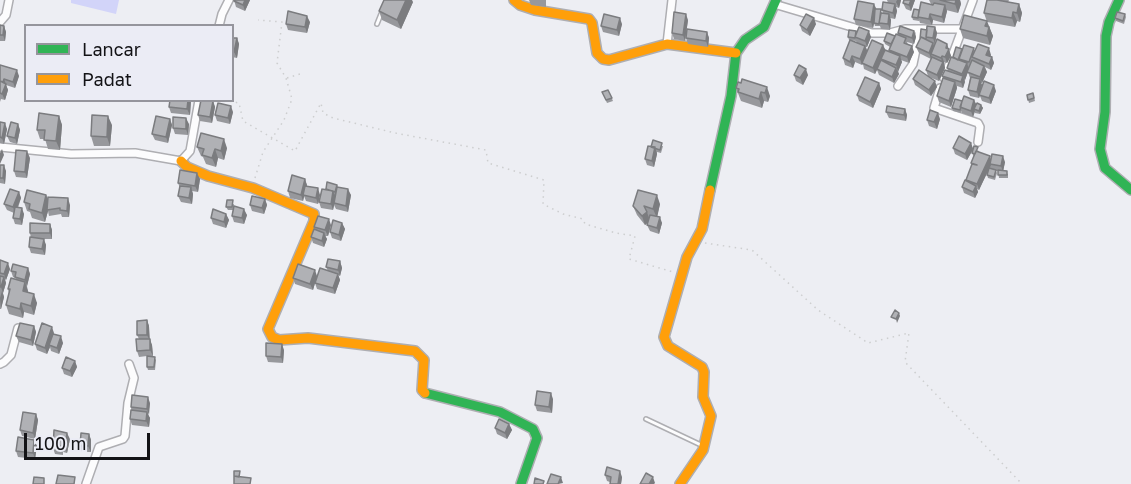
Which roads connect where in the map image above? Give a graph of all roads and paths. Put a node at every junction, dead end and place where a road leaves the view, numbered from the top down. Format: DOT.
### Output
graph roads {
  1 [pos="9,0"];
  2 [pos="229,0"];
  3 [pos="514,0"];
  4 [pos="672,0"];
  5 [pos="974,0"];
  6 [pos="1119,0"];
  7 [pos="775,2"];
  8 [pos="383,8"];
  9 [pos="258,20"];
  10 [pos="0,22"];
  11 [pos="220,24"];
  12 [pos="378,24"];
  13 [pos="962,29"];
  14 [pos="920,30"];
  15 [pos="666,44"];
  16 [pos="736,53"];
  17 [pos="300,74"];
  18 [pos="286,78"];
  19 [pos="897,86"];
  20 [pos="199,102"];
  21 [pos="232,102"];
  22 [pos="273,138"];
  23 [pos="978,142"];
  24 [pos="0,147"];
  25 [pos="181,161"];
  26 [pos="253,188"];
  27 [pos="1131,190"];
  28 [pos="695,245"];
  29 [pos="682,274"];
  30 [pos="18,328"];
  31 [pos="0,364"];
  32 [pos="129,364"];
  33 [pos="646,419"];
  34 [pos="704,446"];
  35 [pos="87,484"];
  36 [pos="521,484"];
  37 [pos="680,484"];
  38 [pos="1022,484"];
  1 -- 10 [label="street"];
  2 -- 11 [label="street"];
  3 -- 15 [label="street"];
  4 -- 15 [label="street"];
  5 -- 13 [label="street"];
  6 -- 27 [label="street"];
  7 -- 14 [label="street"];
  7 -- 16 [label="street"];
  8 -- 12 [label="lane"];
  9 -- 18 [label="path"];
  13 -- 14 [label="street"];
  13 -- 23 [label="street"];
  14 -- 19 [label="street"];
  15 -- 16 [label="street"];
  16 -- 28 [label="street"];
  17 -- 18 [label="path"];
  18 -- 22 [label="path"];
  20 -- 25 [label="street"];
  21 -- 22 [label="path"];
  22 -- 26 [label="path"];
  22 -- 29 [label="path"];
  24 -- 25 [label="street"];
  25 -- 26 [label="street"];
  26 -- 36 [label="street"];
  28 -- 29 [label="street"];
  28 -- 38 [label="path"];
  29 -- 34 [label="street"];
  30 -- 31 [label="street"];
  32 -- 35 [label="street"];
  33 -- 34 [label="lane"];
  34 -- 37 [label="street"];
}
